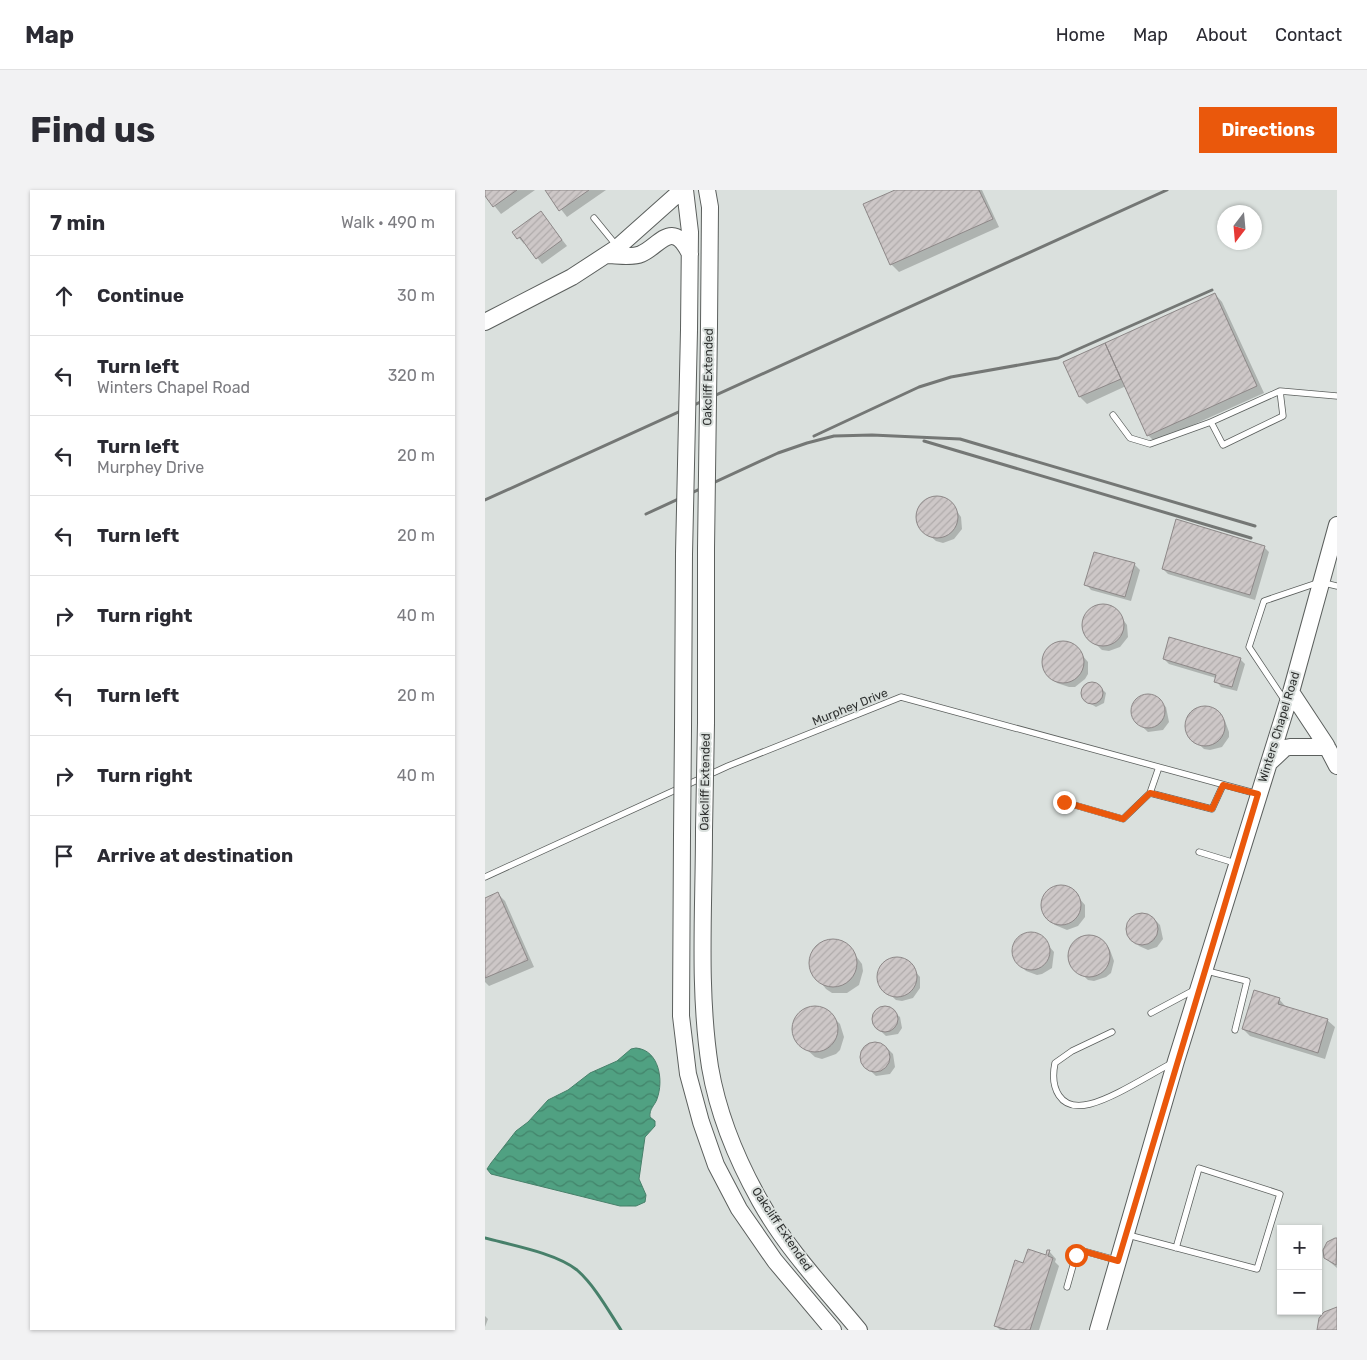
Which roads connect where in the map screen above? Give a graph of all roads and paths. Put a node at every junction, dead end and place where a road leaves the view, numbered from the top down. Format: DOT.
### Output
graph roads {
  1 [pos="683,190"];
  2 [pos="707,190"];
  3 [pos="594,218"];
  4 [pos="612,251"];
  5 [pos="690,254"];
  6 [pos="485,322"];
  7 [pos="1280,391"];
  8 [pos="1337,396"];
  9 [pos="1113,415"];
  10 [pos="1211,422"];
  11 [pos="1337,525"];
  12 [pos="1320,582"];
  13 [pos="1337,586"];
  14 [pos="1289,698"];
  15 [pos="1332,746"];
  16 [pos="1268,764"];
  17 [pos="1337,766"];
  18 [pos="1159,767"];
  19 [pos="1223,785"];
  20 [pos="1150,793"];
  21 [pos="1258,794"];
  22 [pos="1064,802"];
  23 [pos="1199,852"];
  24 [pos="1237,863"];
  25 [pos="485,877"];
  26 [pos="1205,970"];
  27 [pos="1200,987"];
  28 [pos="1151,1013"];
  29 [pos="1235,1030"];
  30 [pos="1112,1032"];
  31 [pos="1176,1061"];
  32 [pos="1125,1234"];
  33 [pos="1176,1248"];
  34 [pos="1118,1261"];
  35 [pos="1067,1287"];
  36 [pos="833,1330"];
  37 [pos="859,1330"];
  38 [pos="1098,1330"];
  1 -- 4 [label="main road"];
  1 -- 5 [label="main road, Oakcliff Extended"];
  2 -- 37 [label="main road, Oakcliff Extended, bridge"];
  3 -- 4 [label="lane"];
  4 -- 5 [label="main road"];
  4 -- 6 [label="main road"];
  5 -- 36 [label="main road, Oakcliff Extended, bridge"];
  7 -- 8 [label="lane"];
  7 -- 10 [label="lane"];
  7 -- 10 [label="lane"];
  9 -- 10 [label="lane"];
  11 -- 12 [label="main road, Winters Chapel Road"];
  12 -- 13 [label="lane"];
  12 -- 14 [label="main road, Winters Chapel Road"];
  12 -- 14 [label="lane"];
  14 -- 15 [label="main road"];
  14 -- 16 [label="main road, Winters Chapel Road"];
  15 -- 16 [label="main road"];
  15 -- 17 [label="main road"];
  16 -- 21 [label="main road, Winters Chapel Road"];
  18 -- 19 [label="lane, Murphey Drive"];
  18 -- 20 [label="lane"];
  18 -- 25 [label="lane, Murphey Drive"];
  19 -- 20 [label="lane"];
  19 -- 21 [label="lane, Murphey Drive"];
  20 -- 22 [label="lane"];
  21 -- 24 [label="main road, Winters Chapel Road"];
  23 -- 24 [label="lane"];
  24 -- 26 [label="main road, Winters Chapel Road"];
  26 -- 27 [label="main road, Winters Chapel Road"];
  26 -- 29 [label="lane"];
  27 -- 28 [label="lane"];
  27 -- 31 [label="main road, Winters Chapel Road"];
  30 -- 31 [label="lane"];
  31 -- 32 [label="main road, Winters Chapel Road"];
  32 -- 33 [label="lane"];
  32 -- 34 [label="main road, Winters Chapel Road"];
  33 -- 33 [label="lane"];
  34 -- 35 [label="lane"];
  34 -- 38 [label="main road, Winters Chapel Road"];
}
